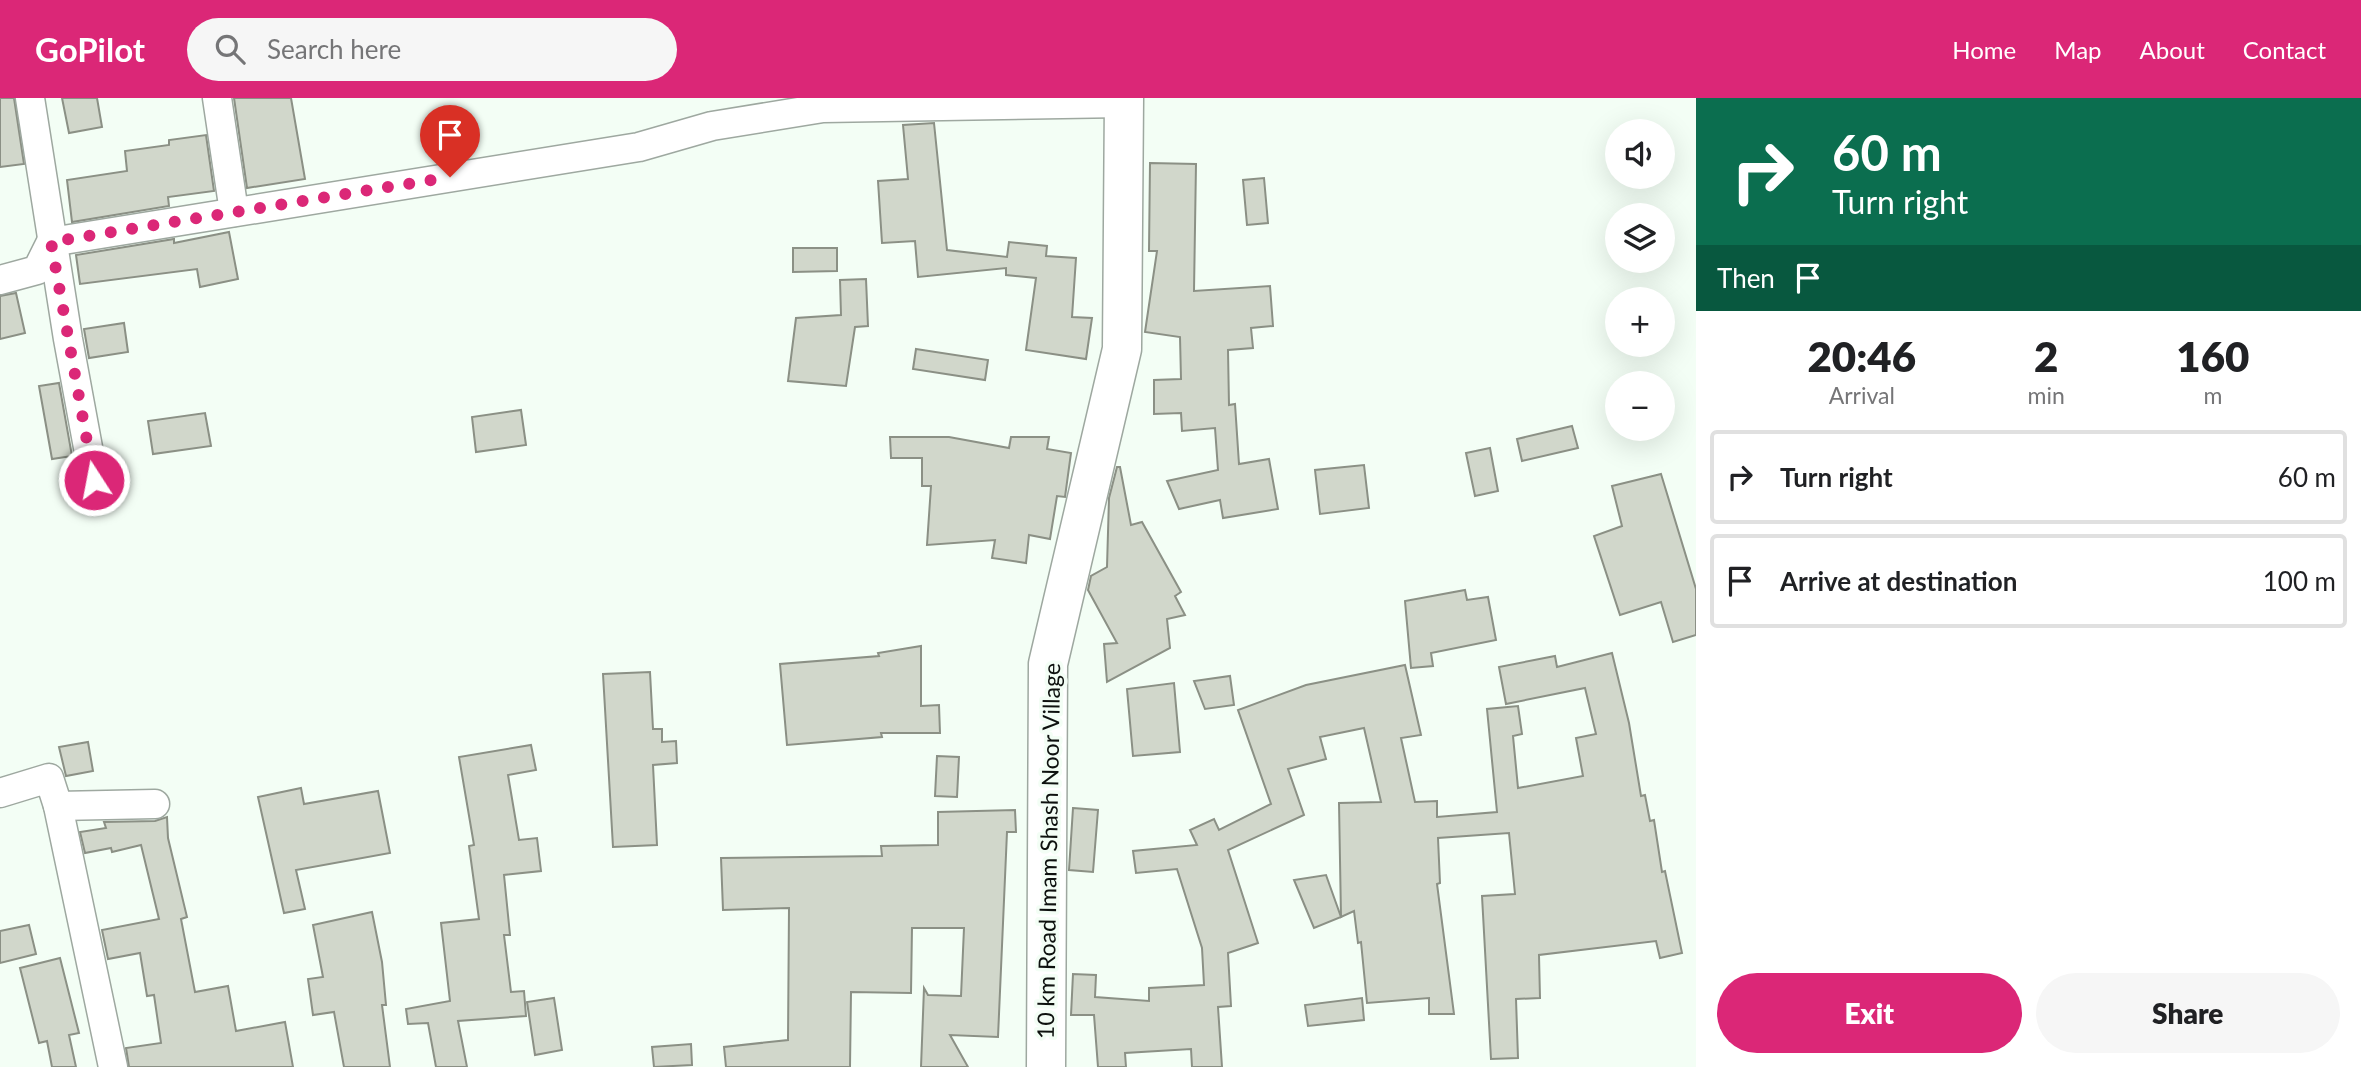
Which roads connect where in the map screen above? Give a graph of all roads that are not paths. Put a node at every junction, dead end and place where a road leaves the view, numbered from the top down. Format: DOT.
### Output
graph roads {
  1 [pos="30,98"];
  2 [pos="217,98"];
  3 [pos="1124,100"];
  4 [pos="234,212"];
  5 [pos="51,242"];
  6 [pos="0,280"];
  7 [pos="94,480"];
  8 [pos="0,793"];
  9 [pos="155,804"];
  10 [pos="58,806"];
  11 [pos="113,1067"];
  12 [pos="1046,1067"];
  1 -- 5 [label="street"];
  2 -- 4 [label="street"];
  3 -- 4 [label="street"];
  3 -- 12 [label="street, 10 km Road Imam Shash Noor Village"];
  4 -- 5 [label="street"];
  5 -- 6 [label="street"];
  5 -- 7 [label="street"];
  8 -- 10 [label="street"];
  9 -- 10 [label="street"];
  10 -- 11 [label="street"];
}
